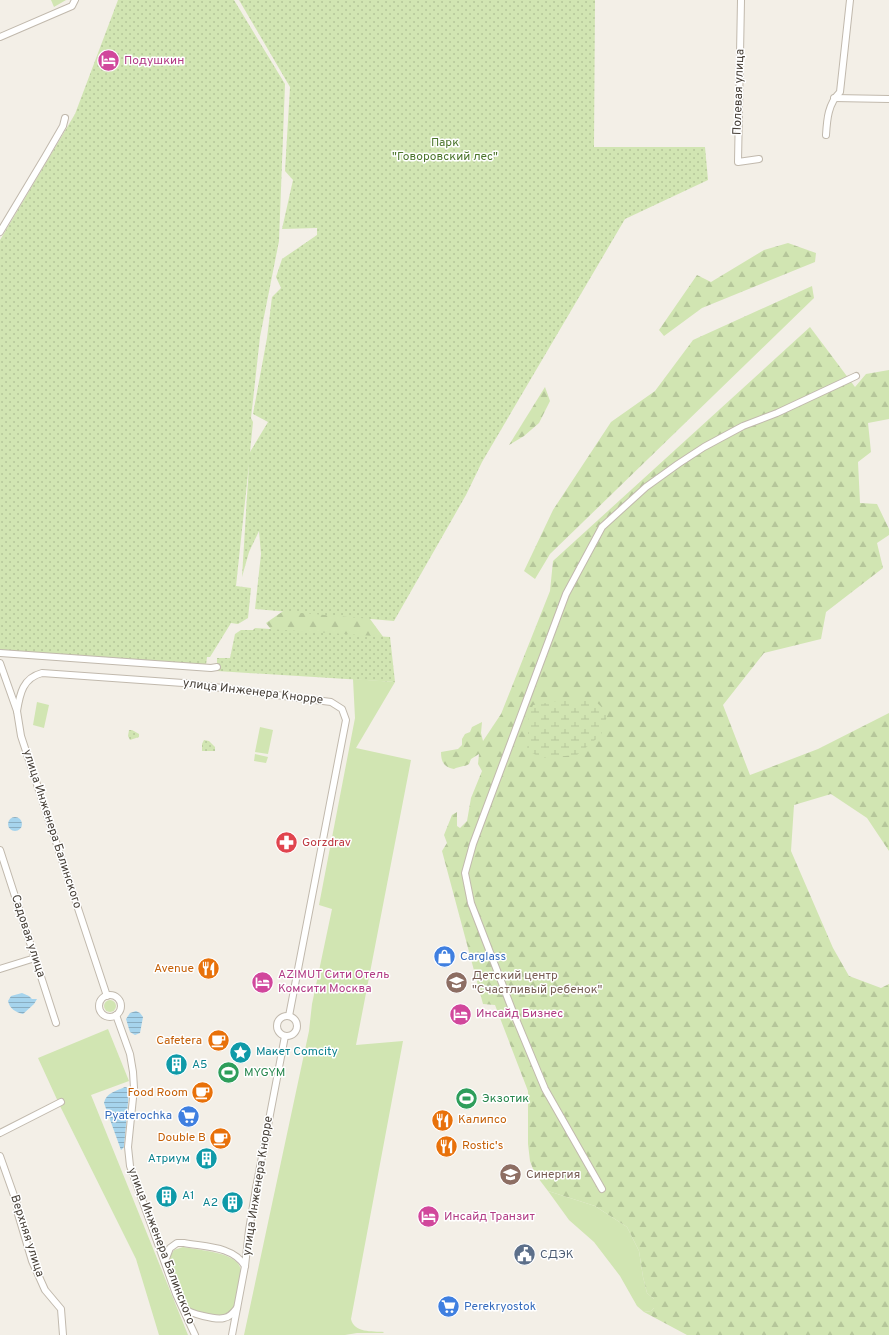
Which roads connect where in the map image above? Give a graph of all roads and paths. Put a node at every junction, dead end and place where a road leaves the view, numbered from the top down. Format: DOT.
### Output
graph roads {
  1 [pos="76,0"];
  2 [pos="741,0"];
  3 [pos="850,0"];
  4 [pos="0,38"];
  5 [pos="834,98"];
  6 [pos="889,99"];
  7 [pos="65,118"];
  8 [pos="826,135"];
  9 [pos="759,159"];
  10 [pos="0,232"];
  11 [pos="856,376"];
  12 [pos="0,653"];
  13 [pos="0,662"];
  14 [pos="217,667"];
  15 [pos="17,711"];
  16 [pos="0,850"];
  17 [pos="35,958"];
  18 [pos="0,969"];
  19 [pos="107,996"];
  20 [pos="116,1015"];
  21 [pos="289,1016"];
  22 [pos="56,1023"];
  23 [pos="285,1036"];
  24 [pos="61,1102"];
  25 [pos="0,1133"];
  26 [pos="0,1156"];
  27 [pos="602,1189"];
  28 [pos="165,1263"];
  29 [pos="245,1266"];
  30 [pos="182,1307"];
  31 [pos="238,1307"];
  32 [pos="63,1335"];
  33 [pos="195,1335"];
  34 [pos="232,1335"];
  1 -- 4 [label="street"];
  2 -- 9 [label="street, Полевая улица"];
  3 -- 5 [label="street"];
  5 -- 6 [label="street"];
  5 -- 8 [label="street"];
  7 -- 10 [label="street"];
  11 -- 27 [label="street"];
  12 -- 14 [label="street"];
  13 -- 15 [label="street, улица Инженера Балинского"];
  15 -- 19 [label="street, улица Инженера Балинского"];
  15 -- 21 [label="street, улица Инженера Кнорре"];
  16 -- 17 [label="street, Садовая улица"];
  17 -- 18 [label="street"];
  17 -- 22 [label="street, Садовая улица"];
  19 -- 20 [label="street, улица Инженера Балинского"];
  19 -- 20 [label="street"];
  20 -- 28 [label="street, улица Инженера Балинского"];
  21 -- 23 [label="street"];
  21 -- 23 [label="street"];
  23 -- 29 [label="street, улица Инженера Кнорре"];
  24 -- 25 [label="street"];
  26 -- 32 [label="street, Верхняя улица"];
  28 -- 29 [label="street"];
  28 -- 30 [label="street, улица Инженера Балинского"];
  29 -- 31 [label="street, улица Инженера Кнорре"];
  30 -- 31 [label="street"];
  30 -- 33 [label="street, улица Инженера Балинского"];
  31 -- 34 [label="street, улица Инженера Кнорре"];
}
